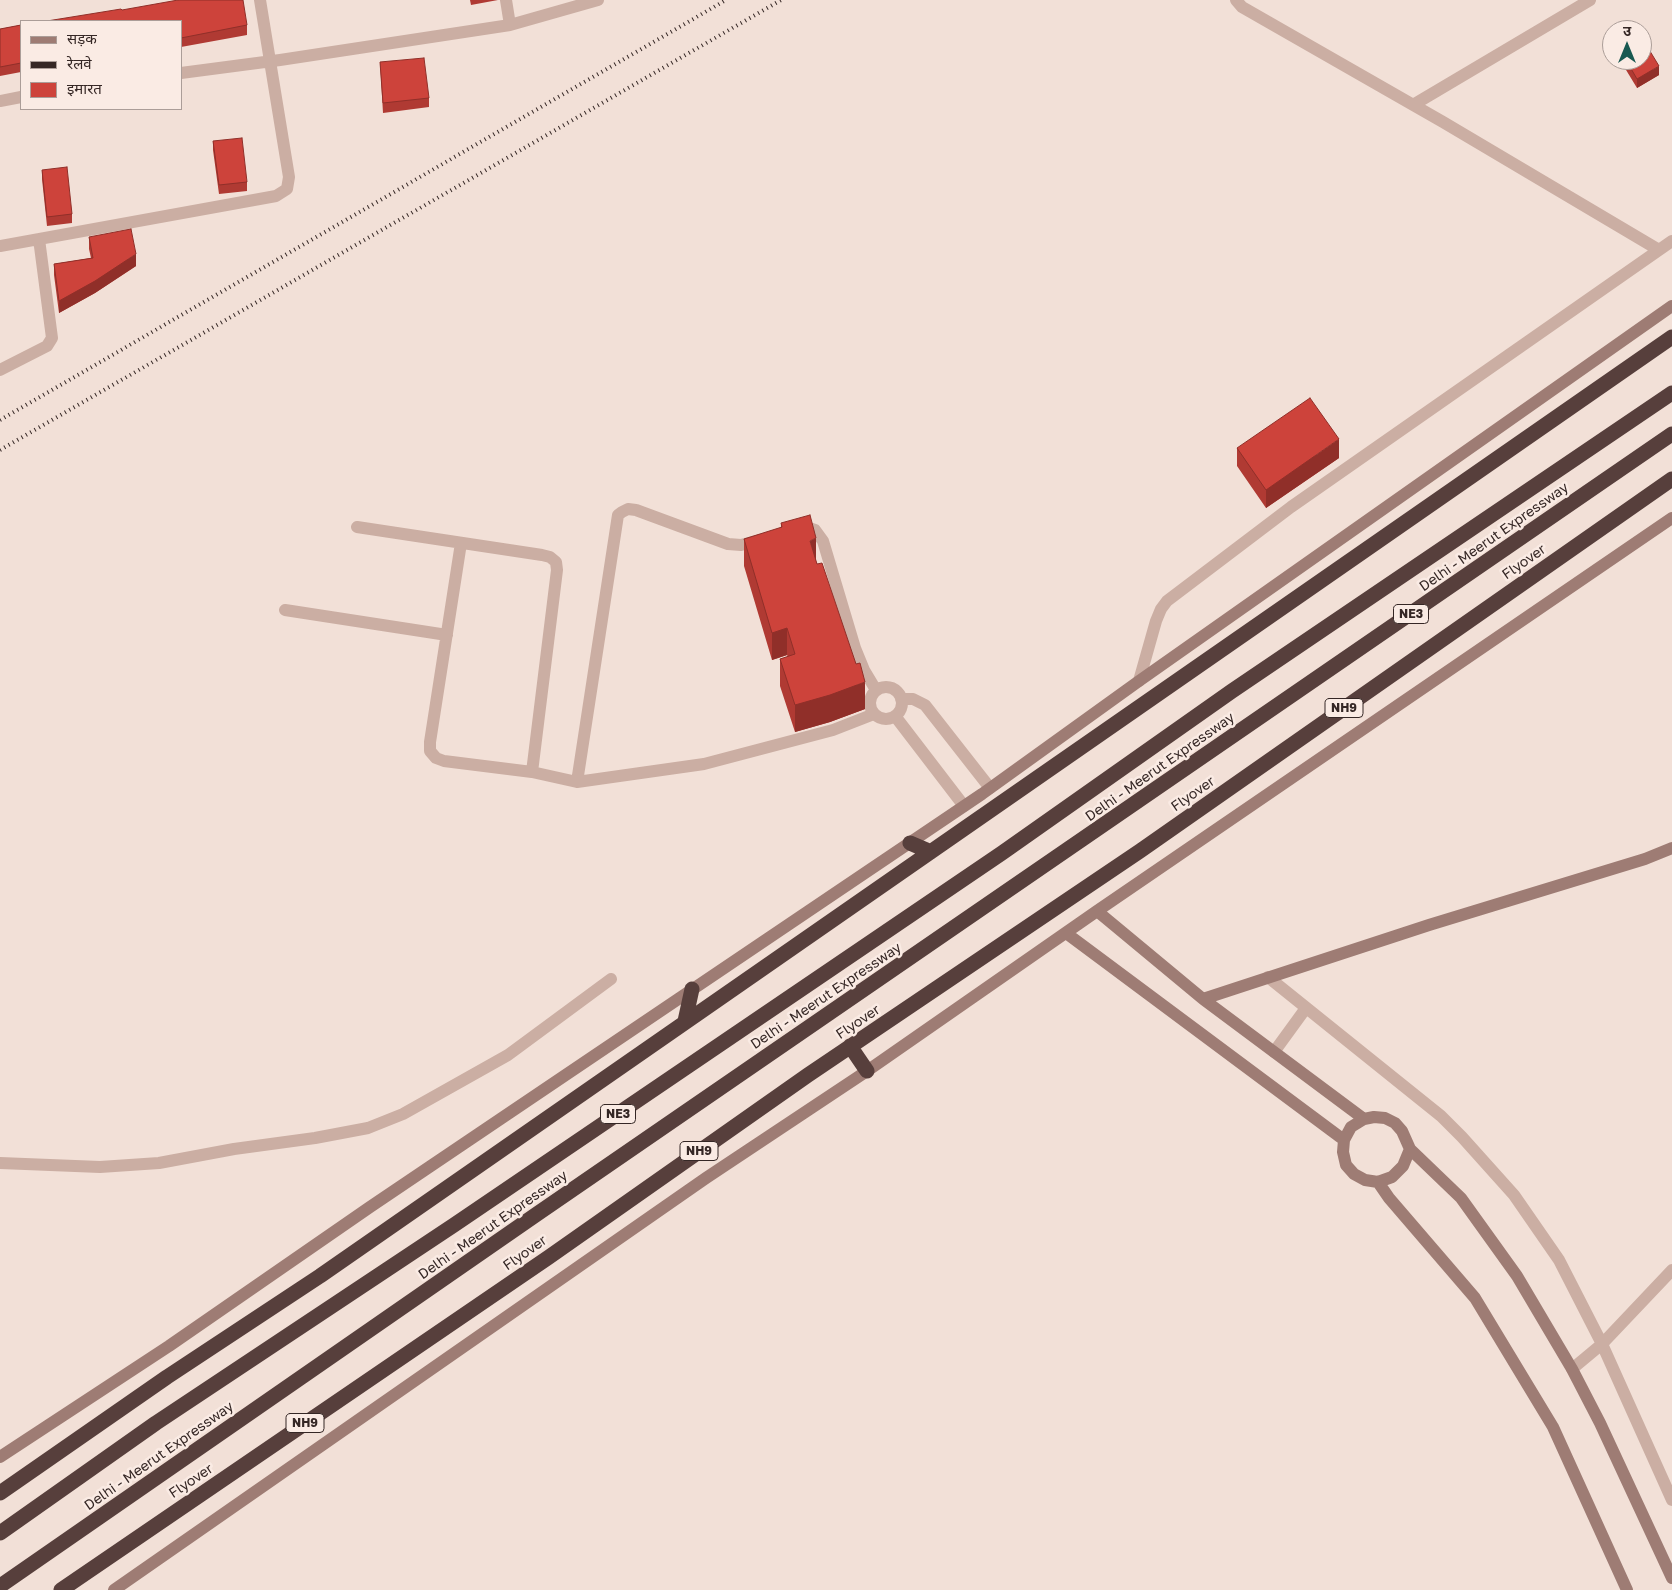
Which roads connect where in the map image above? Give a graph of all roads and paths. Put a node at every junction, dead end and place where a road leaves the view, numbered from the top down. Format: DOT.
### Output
graph roads {
  1 [pos="260,0"];
  2 [pos="506,0"];
  3 [pos="598,0"];
  4 [pos="1236,0"];
  5 [pos="1590,0"];
  6 [pos="510,25"];
  7 [pos="270,62"];
  8 [pos="182,73"];
  9 [pos="20,98"];
  10 [pos="0,101"];
  11 [pos="1413,105"];
  12 [pos="39,239"];
  13 [pos="1672,241"];
  14 [pos="0,246"];
  15 [pos="1659,250"];
  16 [pos="1672,306"];
  17 [pos="1672,337"];
  18 [pos="0,370"];
  19 [pos="1672,393"];
  20 [pos="1672,434"];
  21 [pos="1672,478"];
  22 [pos="1672,518"];
  23 [pos="357,527"];
  24 [pos="790,532"];
  25 [pos="774,536"];
  26 [pos="461,544"];
  27 [pos="285,610"];
  28 [pos="447,635"];
  29 [pos="1139,681"];
  30 [pos="876,690"];
  31 [pos="901,699"];
  32 [pos="874,714"];
  33 [pos="895,716"];
  34 [pos="532,772"];
  35 [pos="577,782"];
  36 [pos="990,788"];
  37 [pos="964,806"];
  38 [pos="910,842"];
  39 [pos="1672,848"];
  40 [pos="931,852"];
  41 [pos="1097,911"];
  42 [pos="1066,932"];
  43 [pos="1268,977"];
  44 [pos="611,979"];
  45 [pos="692,990"];
  46 [pos="1203,999"];
  47 [pos="1306,1008"];
  48 [pos="685,1021"];
  49 [pos="850,1046"];
  50 [pos="1274,1052"];
  51 [pos="867,1071"];
  52 [pos="1364,1119"];
  53 [pos="1344,1140"];
  54 [pos="1410,1149"];
  55 [pos="0,1163"];
  56 [pos="1378,1182"];
  57 [pos="1672,1270"];
  58 [pos="1602,1344"];
  59 [pos="1572,1368"];
  60 [pos="0,1457"];
  61 [pos="0,1493"];
  62 [pos="1672,1500"];
  63 [pos="0,1533"];
  64 [pos="1672,1578"];
  65 [pos="0,1586"];
  66 [pos="61,1590"];
  67 [pos="114,1590"];
  68 [pos="1627,1590"];
  1 -- 7 [label="street"];
  2 -- 6 [label="street"];
  3 -- 6 [label="street"];
  4 -- 11 [label="street"];
  5 -- 11 [label="street"];
  6 -- 7 [label="street"];
  7 -- 8 [label="street"];
  7 -- 12 [label="street"];
  9 -- 10 [label="street"];
  11 -- 15 [label="street"];
  12 -- 14 [label="street"];
  12 -- 18 [label="street"];
  13 -- 15 [label="street"];
  15 -- 29 [label="street"];
  16 -- 29 [label="street"];
  17 -- 40 [label="highway"];
  19 -- 63 [label="highway, Delhi - Meerut Expressway / NE3"];
  20 -- 65 [label="highway, Delhi - Meerut Expressway / NE3"];
  21 -- 49 [label="highway, Flyover / NH9"];
  22 -- 41 [label="street"];
  23 -- 26 [label="street"];
  24 -- 30 [label="street"];
  25 -- 35 [label="street"];
  26 -- 28 [label="street"];
  26 -- 34 [label="street"];
  27 -- 28 [label="street"];
  28 -- 34 [label="street"];
  29 -- 36 [label="street"];
  30 -- 31 [label="street"];
  30 -- 32 [label="street"];
  31 -- 33 [label="street"];
  31 -- 36 [label="street"];
  32 -- 33 [label="street"];
  32 -- 35 [label="street"];
  33 -- 37 [label="street"];
  34 -- 35 [label="street"];
  36 -- 37 [label="street"];
  37 -- 38 [label="street"];
  38 -- 40 [label="highway"];
  38 -- 45 [label="street"];
  39 -- 43 [label="street"];
  40 -- 48 [label="highway"];
  41 -- 42 [label="street"];
  41 -- 46 [label="street"];
  42 -- 51 [label="street"];
  42 -- 53 [label="street"];
  43 -- 46 [label="street"];
  43 -- 47 [label="street"];
  44 -- 55 [label="street"];
  45 -- 48 [label="highway"];
  45 -- 60 [label="street"];
  46 -- 50 [label="street"];
  47 -- 50 [label="street"];
  47 -- 58 [label="street"];
  48 -- 61 [label="highway"];
  49 -- 51 [label="highway"];
  49 -- 66 [label="highway, Flyover / NH9"];
  50 -- 52 [label="street"];
  51 -- 67 [label="street"];
  52 -- 53 [label="street"];
  52 -- 54 [label="street"];
  53 -- 56 [label="street"];
  54 -- 56 [label="street"];
  54 -- 59 [label="street"];
  56 -- 68 [label="street"];
  57 -- 58 [label="street"];
  58 -- 59 [label="street"];
  58 -- 62 [label="street"];
  59 -- 64 [label="street"];
}
